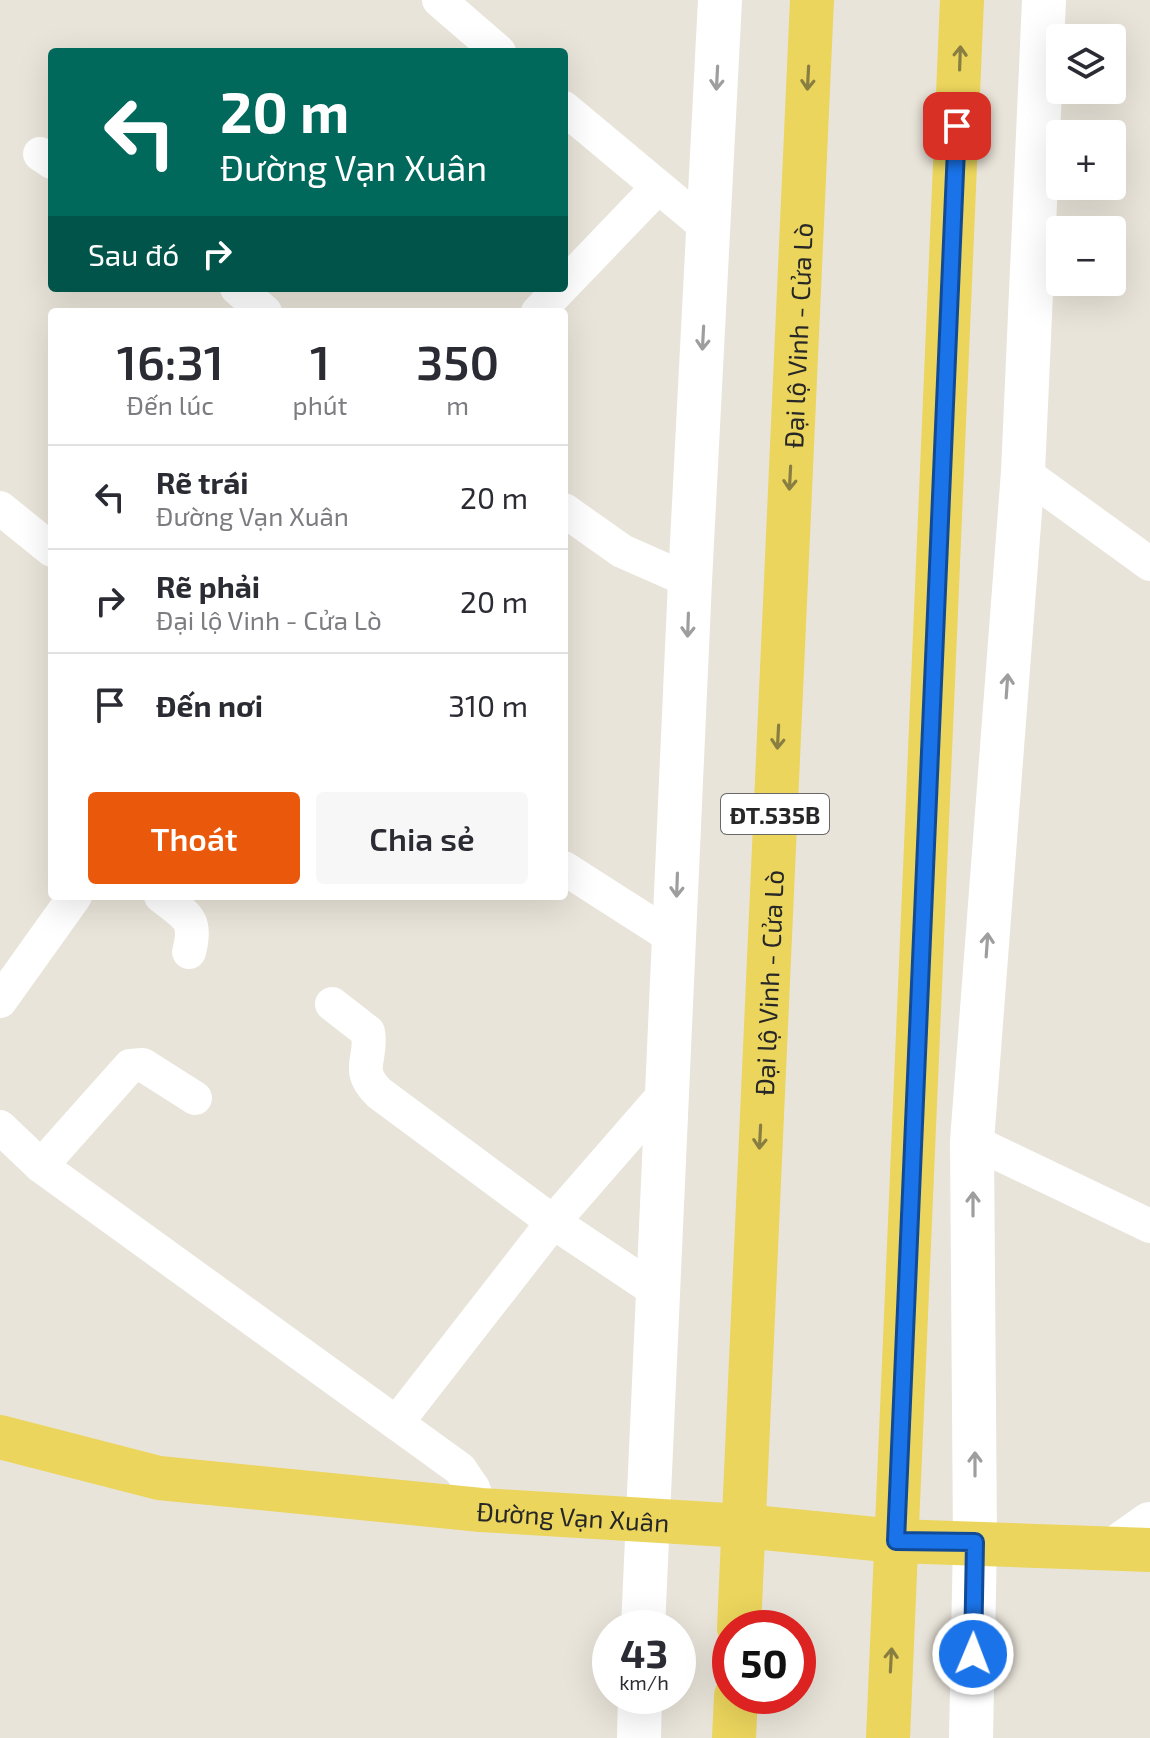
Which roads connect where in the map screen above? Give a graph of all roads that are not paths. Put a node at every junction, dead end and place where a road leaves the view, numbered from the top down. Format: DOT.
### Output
graph roads {
  1 [pos="439,0"];
  2 [pos="720,0"];
  3 [pos="812,0"];
  4 [pos="962,0"];
  5 [pos="1044,0"];
  6 [pos="494,48"];
  7 [pos="568,111"];
  8 [pos="657,188"];
  9 [pos="709,229"];
  10 [pos="568,280"];
  11 [pos="242,292"];
  12 [pos="556,292"];
  13 [pos="260,308"];
  14 [pos="542,308"];
  15 [pos="1023,472"];
  16 [pos="0,508"];
  17 [pos="568,513"];
  18 [pos="48,547"];
  19 [pos="1150,564"];
  20 [pos="690,581"];
  21 [pos="568,871"];
  22 [pos="72,900"];
  23 [pos="166,900"];
  24 [pos="675,939"];
  25 [pos="189,952"];
  26 [pos="0,1001"];
  27 [pos="332,1004"];
  28 [pos="668,1090"];
  29 [pos="195,1098"];
  30 [pos="0,1127"];
  31 [pos="972,1141"];
  32 [pos="41,1166"];
  33 [pos="553,1222"];
  34 [pos="1150,1226"];
  35 [pos="658,1292"];
  36 [pos="398,1421"];
  37 [pos="0,1437"];
  38 [pos="481,1510"];
  39 [pos="647,1520"];
  40 [pos="743,1526"];
  41 [pos="896,1541"];
  42 [pos="1139,1541"];
  43 [pos="975,1542"];
  44 [pos="644,1610"];
  45 [pos="740,1610"];
  46 [pos="640,1714"];
  47 [pos="735,1714"];
  48 [pos="639,1738"];
  49 [pos="734,1738"];
  50 [pos="888,1738"];
  51 [pos="971,1738"];
  1 -- 6 [label="street"];
  2 -- 9 [label="main road, one-way"];
  3 -- 40 [label="main road, Đại lộ Vinh - Cửa Lò / ĐT.535B, one-way"];
  41 -- 4 [label="main road, one-way"];
  5 -- 15 [label="main road"];
  7 -- 8 [label="street"];
  8 -- 9 [label="street"];
  8 -- 10 [label="street"];
  9 -- 20 [label="main road, one-way"];
  11 -- 13 [label="street"];
  12 -- 14 [label="street"];
  15 -- 19 [label="street"];
  31 -- 15 [label="main road, one-way"];
  16 -- 18 [label="street"];
  17 -- 20 [label="street"];
  20 -- 24 [label="main road, one-way"];
  21 -- 24 [label="street"];
  22 -- 26 [label="street"];
  23 -- 25 [label="street"];
  24 -- 28 [label="main road"];
  27 -- 33 [label="street"];
  28 -- 33 [label="street"];
  28 -- 35 [label="main road"];
  29 -- 32 [label="street"];
  30 -- 32 [label="street"];
  31 -- 34 [label="street"];
  43 -- 31 [label="main road, one-way"];
  32 -- 36 [label="street"];
  33 -- 35 [label="street"];
  33 -- 36 [label="street"];
  35 -- 39 [label="main road"];
  36 -- 38 [label="street"];
  37 -- 38 [label="main road, Đường Vạn Xuân"];
  38 -- 39 [label="main road, Đường Vạn Xuân"];
  39 -- 40 [label="main road, Đường Vạn Xuân"];
  39 -- 44 [label="main road"];
  40 -- 41 [label="main road, Đường Vạn Xuân"];
  40 -- 45 [label="main road, Đại lộ Vinh - Cửa Lò / ĐT.535B"];
  41 -- 43 [label="main road, Đường Vạn Xuân"];
  50 -- 41 [label="main road, one-way"];
  42 -- 43 [label="main road, Đường Vạn Xuân"];
  43 -- 51 [label="main road"];
  46 -- 48 [label="main road"];
  47 -- 49 [label="main road"];
}
